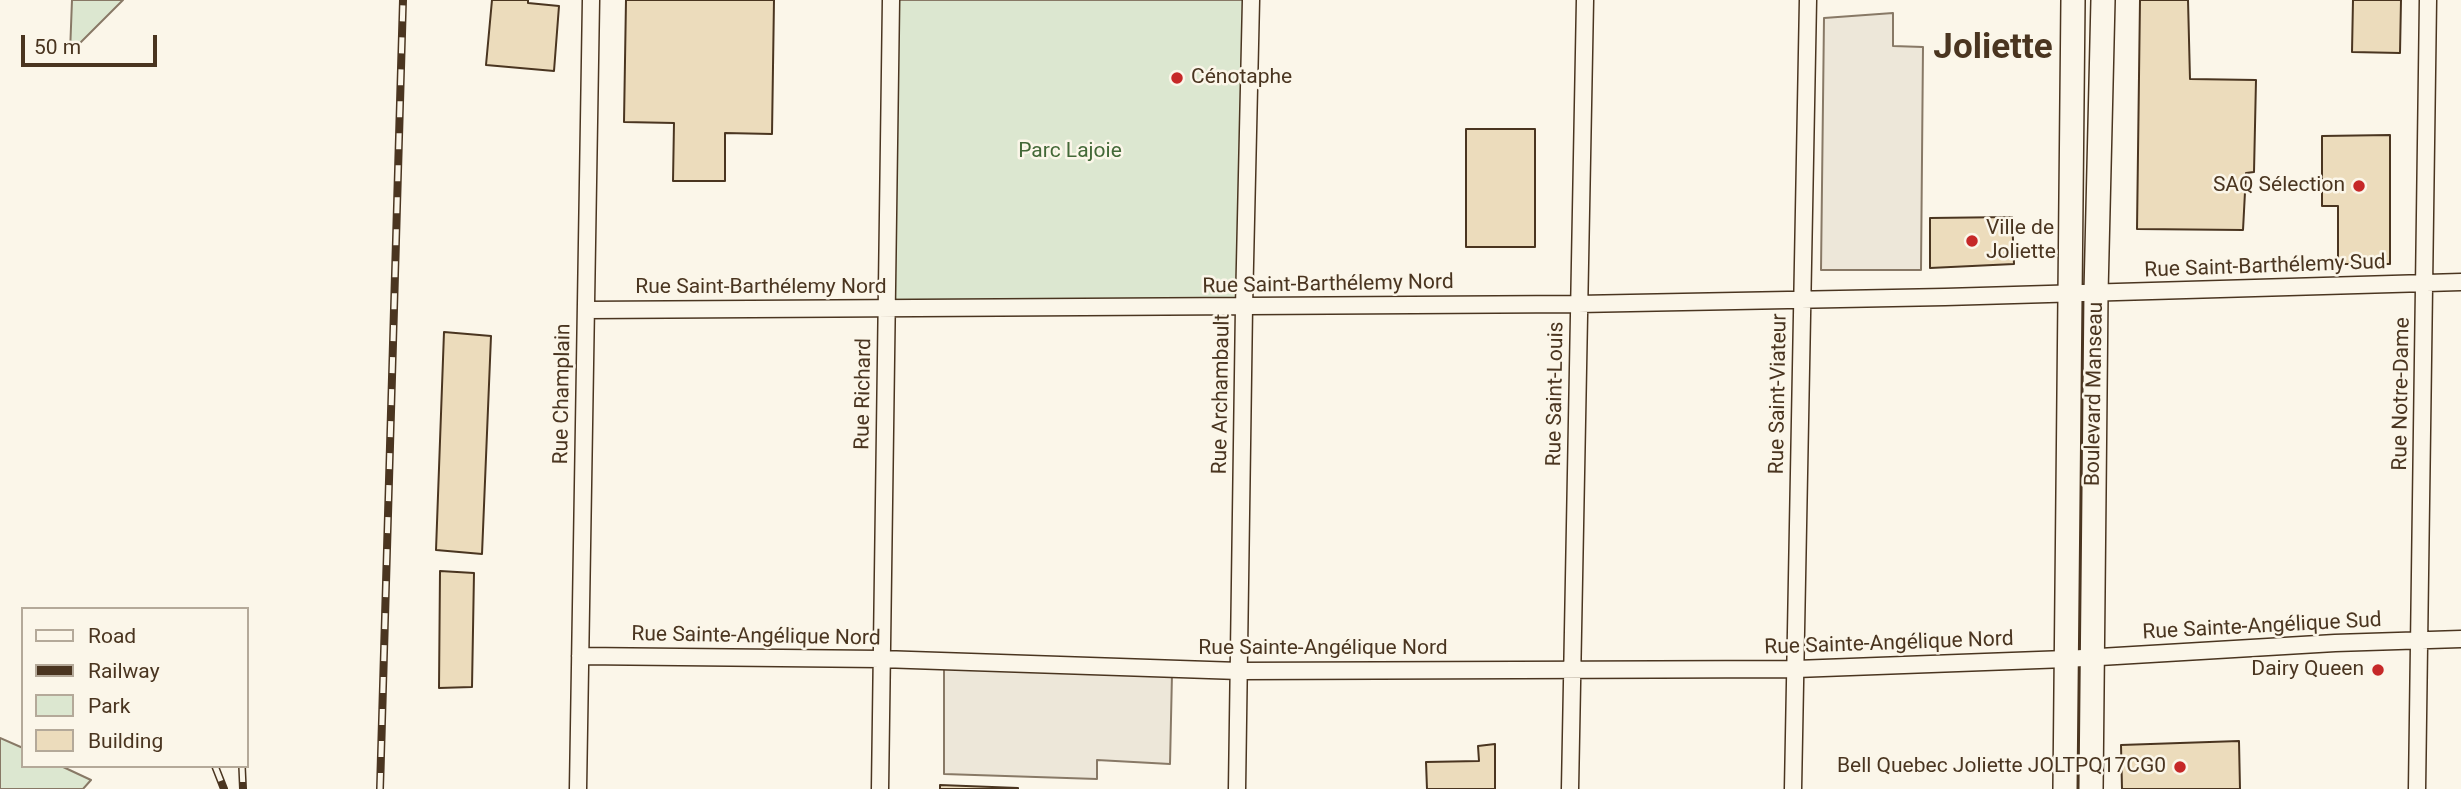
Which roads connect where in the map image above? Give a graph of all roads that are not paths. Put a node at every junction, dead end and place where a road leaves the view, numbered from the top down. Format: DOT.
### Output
graph roads {
  1 [pos="591,0"];
  2 [pos="891,0"];
  3 [pos="1251,0"];
  4 [pos="1585,0"];
  5 [pos="1808,0"];
  6 [pos="2074,0"];
  7 [pos="2103,0"];
  8 [pos="2428,0"];
  9 [pos="2461,282"];
  10 [pos="2424,283"];
  11 [pos="2096,293"];
  12 [pos="2070,294"];
  13 [pos="1802,300"];
  14 [pos="1578,304"];
  15 [pos="1244,307"];
  16 [pos="887,308"];
  17 [pos="586,310"];
  18 [pos="2419,639"];
  19 [pos="2461,639"];
  20 [pos="580,656"];
  21 [pos="2091,657"];
  22 [pos="881,659"];
  23 [pos="2066,659"];
  24 [pos="1572,669"];
  25 [pos="1796,669"];
  26 [pos="1239,671"];
  27 [pos="578,789"];
  28 [pos="880,789"];
  29 [pos="1237,789"];
  30 [pos="1570,789"];
  31 [pos="1793,789"];
  32 [pos="2065,789"];
  33 [pos="2091,789"];
  34 [pos="2417,789"];
  1 -- 17 [label="street, Rue Champlain"];
  2 -- 16 [label="street, Rue Richard"];
  3 -- 15 [label="street, Rue Archambault"];
  4 -- 14 [label="street, Rue Saint-Louis"];
  5 -- 13 [label="street, Rue Saint-Viateur"];
  6 -- 12 [label="main road, Boulevard Manseau"];
  7 -- 11 [label="main road, Boulevard Manseau"];
  8 -- 10 [label="street, Rue Notre-Dame"];
  9 -- 10 [label="street, Rue Saint-Barthélemy Sud"];
  10 -- 11 [label="street, Rue Saint-Barthélemy Sud"];
  10 -- 18 [label="street, Rue Notre-Dame"];
  11 -- 12 [label="street, Rue Saint-Barthélemy Sud"];
  11 -- 21 [label="main road, Boulevard Manseau"];
  12 -- 13 [label="street, Rue Saint-Barthélemy Nord"];
  12 -- 23 [label="main road, Boulevard Manseau"];
  13 -- 14 [label="street, Rue Saint-Barthélemy Nord"];
  13 -- 25 [label="street, Rue Saint-Viateur"];
  14 -- 15 [label="street, Rue Saint-Barthélemy Nord"];
  14 -- 24 [label="street, Rue Saint-Louis"];
  15 -- 16 [label="street, Rue Saint-Barthélemy Nord"];
  15 -- 26 [label="street, Rue Archambault"];
  16 -- 17 [label="street, Rue Saint-Barthélemy Nord"];
  16 -- 22 [label="street, Rue Richard"];
  17 -- 20 [label="street, Rue Champlain"];
  18 -- 19 [label="street, Rue Sainte-Angélique Sud"];
  18 -- 21 [label="street, Rue Sainte-Angélique Sud"];
  18 -- 34 [label="street, Rue Notre-Dame"];
  20 -- 22 [label="street, Rue Sainte-Angélique Nord"];
  20 -- 27 [label="street, Rue Champlain"];
  21 -- 23 [label="street, Rue Sainte-Angélique Sud"];
  21 -- 33 [label="main road, Boulevard Manseau"];
  22 -- 26 [label="street, Rue Sainte-Angélique Nord"];
  22 -- 28 [label="street, Rue Richard"];
  23 -- 25 [label="street, Rue Sainte-Angélique Nord"];
  23 -- 32 [label="main road, Boulevard Manseau"];
  24 -- 25 [label="street, Rue Sainte-Angélique Nord"];
  24 -- 26 [label="street, Rue Sainte-Angélique Nord"];
  24 -- 30 [label="street, Rue Saint-Louis"];
  25 -- 31 [label="street, Rue Saint-Viateur"];
  26 -- 29 [label="street, Rue Archambault"];
}
